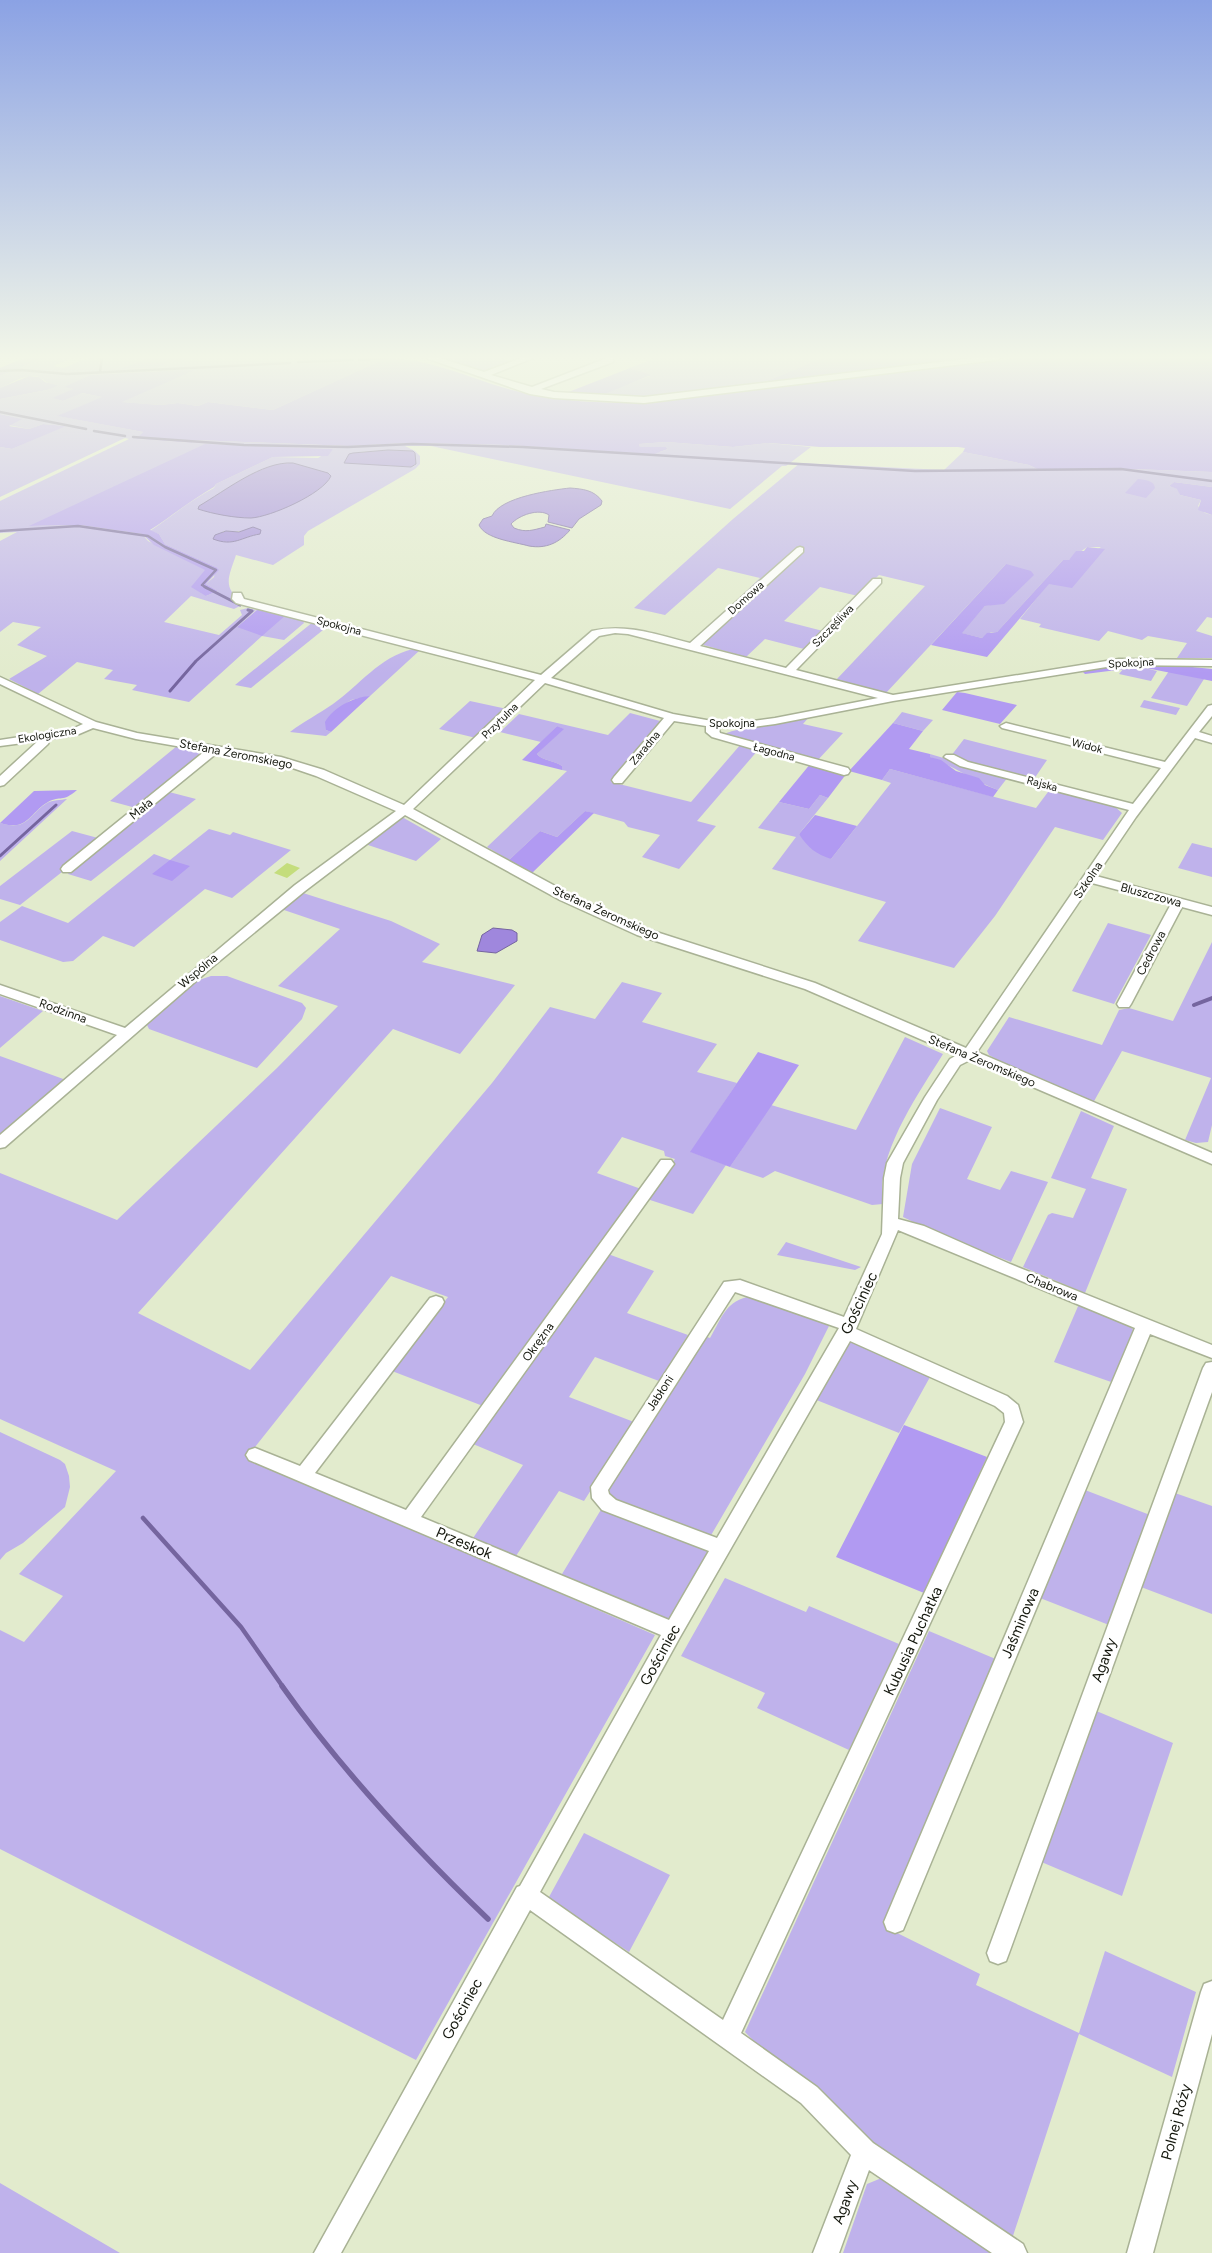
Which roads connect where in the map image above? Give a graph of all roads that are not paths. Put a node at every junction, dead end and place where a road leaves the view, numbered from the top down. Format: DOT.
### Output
graph roads {
  1 [pos="800,550"];
  2 [pos="877,581"];
  3 [pos="237,595"];
  4 [pos="692,647"];
  5 [pos="1212,663"];
  6 [pos="789,671"];
  7 [pos="0,680"];
  8 [pos="543,680"];
  9 [pos="893,698"];
  10 [pos="1212,708"];
  11 [pos="672,716"];
  12 [pos="92,724"];
  13 [pos="712,724"];
  14 [pos="1006,726"];
  15 [pos="1193,734"];
  16 [pos="44,736"];
  17 [pos="1212,740"];
  18 [pos="0,743"];
  19 [pos="216,748"];
  20 [pos="950,757"];
  21 [pos="1168,766"];
  22 [pos="844,771"];
  23 [pos="618,780"];
  24 [pos="0,782"];
  25 [pos="1136,808"];
  26 [pos="405,810"];
  27 [pos="66,869"];
  28 [pos="1089,878"];
  29 [pos="1178,902"];
  30 [pos="1212,911"];
  31 [pos="0,989"];
  32 [pos="1124,1004"];
  33 [pos="126,1033"];
  34 [pos="968,1055"];
  35 [pos="0,1143"];
  36 [pos="1212,1159"];
  37 [pos="666,1164"];
  38 [pos="892,1222"];
  39 [pos="436,1302"];
  40 [pos="1145,1325"];
  41 [pos="847,1328"];
  42 [pos="1212,1352"];
  43 [pos="1212,1368"];
  44 [pos="255,1455"];
  45 [pos="303,1475"];
  46 [pos="409,1520"];
  47 [pos="721,1548"];
  48 [pos="673,1631"];
  49 [pos="525,1894"];
  50 [pos="895,1922"];
  51 [pos="998,1953"];
  52 [pos="1212,1992"];
  53 [pos="727,2036"];
  54 [pos="864,2152"];
  55 [pos="327,2253"];
  56 [pos="826,2253"];
  57 [pos="1014,2253"];
  58 [pos="1140,2253"];
  1 -- 4 [label="street, Domowa"];
  2 -- 6 [label="street, Szczęśliwa"];
  3 -- 8 [label="street, Spokojna"];
  4 -- 6 [label="street"];
  4 -- 8 [label="street, Przytulna"];
  5 -- 9 [label="street, Spokojna"];
  6 -- 9 [label="street"];
  7 -- 12 [label="street, Stefana Żeromskiego"];
  8 -- 11 [label="street, Spokojna"];
  8 -- 26 [label="street, Przytulna"];
  9 -- 13 [label="street, Spokojna"];
  10 -- 15 [label="street, Szkolna"];
  11 -- 13 [label="street, Spokojna"];
  11 -- 23 [label="street, Zaradna"];
  12 -- 16 [label="street, Ekologiczna"];
  12 -- 19 [label="street, Stefana Żeromskiego"];
  13 -- 22 [label="street, Łagodna"];
  14 -- 21 [label="street, Widok"];
  15 -- 17 [label="street"];
  15 -- 21 [label="street, Szkolna"];
  16 -- 18 [label="street, Ekologiczna"];
  16 -- 24 [label="street"];
  19 -- 26 [label="street, Stefana Żeromskiego"];
  19 -- 27 [label="street, Mała"];
  20 -- 25 [label="street, Rajska"];
  21 -- 25 [label="street, Szkolna"];
  25 -- 28 [label="street, Szkolna"];
  26 -- 33 [label="street, Wspólna"];
  26 -- 34 [label="street, Stefana Żeromskiego"];
  28 -- 29 [label="street, Bluszczowa"];
  28 -- 34 [label="street, Szkolna"];
  29 -- 30 [label="street, Bluszczowa"];
  29 -- 32 [label="street, Cedrowa"];
  31 -- 33 [label="street, Rodzinna"];
  33 -- 35 [label="street, Wspólna"];
  34 -- 36 [label="street, Stefana Żeromskiego"];
  34 -- 38 [label="street, Gościniec"];
  37 -- 46 [label="street, Okrężna"];
  38 -- 40 [label="street, Chabrowa"];
  38 -- 41 [label="street, Gościniec"];
  39 -- 45 [label="street"];
  40 -- 42 [label="street, Chabrowa"];
  40 -- 50 [label="street, Jaśminowa"];
  41 -- 47 [label="street, Gościniec"];
  41 -- 47 [label="street, Jabłoni"];
  41 -- 53 [label="street, Kubusia Puchatka"];
  43 -- 51 [label="street, Agawy"];
  44 -- 45 [label="street, Przeskok"];
  45 -- 46 [label="street, Przeskok"];
  46 -- 48 [label="street, Przeskok"];
  47 -- 48 [label="street, Gościniec"];
  48 -- 49 [label="street, Gościniec"];
  49 -- 53 [label="street"];
  49 -- 55 [label="street, Gościniec"];
  52 -- 58 [label="street, Polnej Róży"];
  53 -- 54 [label="street"];
  54 -- 56 [label="street, Agawy"];
  54 -- 57 [label="street"];
}
